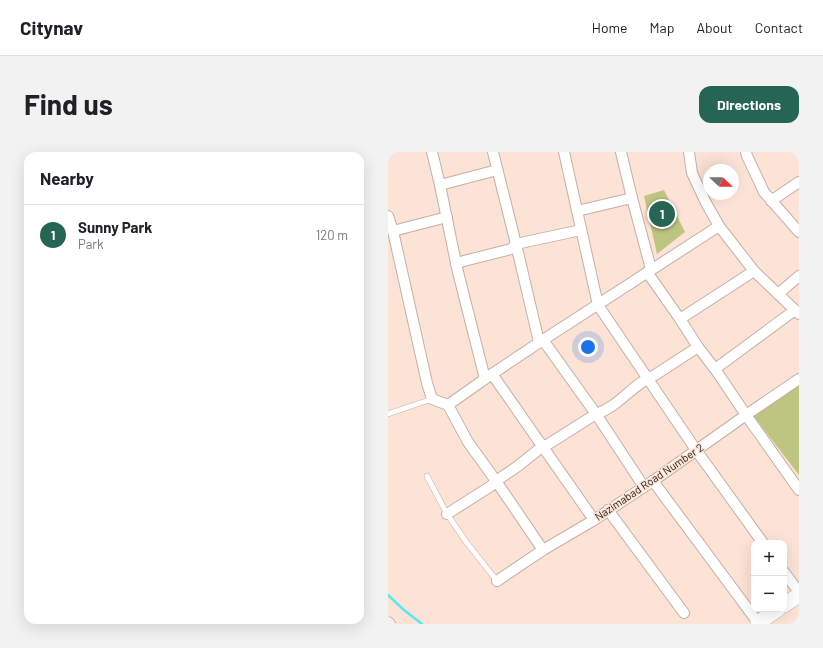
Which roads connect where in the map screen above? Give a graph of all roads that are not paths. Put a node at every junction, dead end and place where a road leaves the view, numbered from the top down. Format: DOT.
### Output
graph roads {
  1 [pos="432,152"];
  2 [pos="493,152"];
  3 [pos="564,152"];
  4 [pos="621,152"];
  5 [pos="689,152"];
  6 [pos="746,152"];
  7 [pos="497,170"];
  8 [pos="799,182"];
  9 [pos="440,185"];
  10 [pos="632,198"];
  11 [pos="771,201"];
  12 [pos="577,211"];
  13 [pos="388,216"];
  14 [pos="447,217"];
  15 [pos="719,226"];
  16 [pos="582,230"];
  17 [pos="393,231"];
  18 [pos="799,232"];
  19 [pos="516,244"];
  20 [pos="456,263"];
  21 [pos="649,271"];
  22 [pos="754,271"];
  23 [pos="799,276"];
  24 [pos="778,294"];
  25 [pos="598,305"];
  26 [pos="797,312"];
  27 [pos="680,319"];
  28 [pos="541,341"];
  29 [pos="698,347"];
  30 [pos="715,369"];
  31 [pos="488,376"];
  32 [pos="648,377"];
  33 [pos="799,380"];
  34 [pos="432,399"];
  35 [pos="448,405"];
  36 [pos="388,414"];
  37 [pos="596,414"];
  38 [pos="746,415"];
  39 [pos="542,446"];
  40 [pos="696,450"];
  41 [pos="427,476"];
  42 [pos="496,481"];
  43 [pos="653,481"];
  44 [pos="644,487"];
  45 [pos="799,490"];
  46 [pos="608,510"];
  47 [pos="448,514"];
  48 [pos="594,520"];
  49 [pos="761,540"];
  50 [pos="543,550"];
  51 [pos="787,576"];
  52 [pos="498,581"];
  53 [pos="799,594"];
  54 [pos="787,603"];
  55 [pos="774,612"];
  56 [pos="684,613"];
  57 [pos="388,622"];
  58 [pos="759,623"];
  59 [pos="390,624"];
  1 -- 9 [label="street"];
  2 -- 7 [label="street"];
  3 -- 12 [label="street"];
  4 -- 10 [label="street"];
  5 -- 15 [label="street"];
  6 -- 11 [label="street"];
  7 -- 9 [label="street"];
  7 -- 19 [label="street"];
  8 -- 11 [label="street"];
  9 -- 14 [label="street"];
  10 -- 12 [label="street"];
  10 -- 21 [label="street"];
  11 -- 18 [label="street"];
  12 -- 16 [label="street"];
  13 -- 17 [label="street"];
  14 -- 17 [label="street"];
  14 -- 20 [label="street"];
  15 -- 21 [label="street"];
  15 -- 22 [label="street"];
  16 -- 19 [label="street"];
  16 -- 25 [label="street"];
  17 -- 34 [label="street"];
  19 -- 20 [label="street"];
  19 -- 28 [label="street"];
  20 -- 31 [label="street"];
  21 -- 25 [label="street"];
  21 -- 27 [label="street"];
  22 -- 24 [label="street"];
  22 -- 27 [label="street"];
  23 -- 24 [label="street"];
  24 -- 26 [label="street"];
  25 -- 28 [label="street"];
  25 -- 32 [label="street"];
  26 -- 30 [label="street"];
  27 -- 29 [label="street"];
  28 -- 31 [label="street"];
  28 -- 37 [label="street"];
  29 -- 30 [label="street"];
  29 -- 32 [label="street"];
  30 -- 38 [label="street"];
  31 -- 35 [label="street"];
  31 -- 39 [label="street"];
  32 -- 37 [label="street"];
  32 -- 40 [label="street"];
  33 -- 38 [label="street, Nazimabad Road Number 2"];
  34 -- 35 [label="street"];
  34 -- 36 [label="lane"];
  35 -- 42 [label="street"];
  37 -- 39 [label="street"];
  37 -- 44 [label="street"];
  38 -- 40 [label="street, Nazimabad Road Number 2"];
  38 -- 45 [label="street"];
  39 -- 42 [label="street"];
  39 -- 48 [label="street"];
  40 -- 43 [label="street, Nazimabad Road Number 2"];
  40 -- 49 [label="street"];
  41 -- 47 [label="lane"];
  42 -- 47 [label="street"];
  42 -- 50 [label="street"];
  43 -- 44 [label="street, Nazimabad Road Number 2"];
  43 -- 58 [label="street"];
  44 -- 46 [label="street, Nazimabad Road Number 2"];
  46 -- 48 [label="street, Nazimabad Road Number 2"];
  46 -- 56 [label="street"];
  47 -- 52 [label="lane"];
  48 -- 50 [label="street, Nazimabad Road Number 2"];
  50 -- 52 [label="street, Nazimabad Road Number 2"];
  51 -- 53 [label="street"];
  53 -- 54 [label="street"];
  55 -- 58 [label="street"];
  57 -- 59 [label="street"];
}
